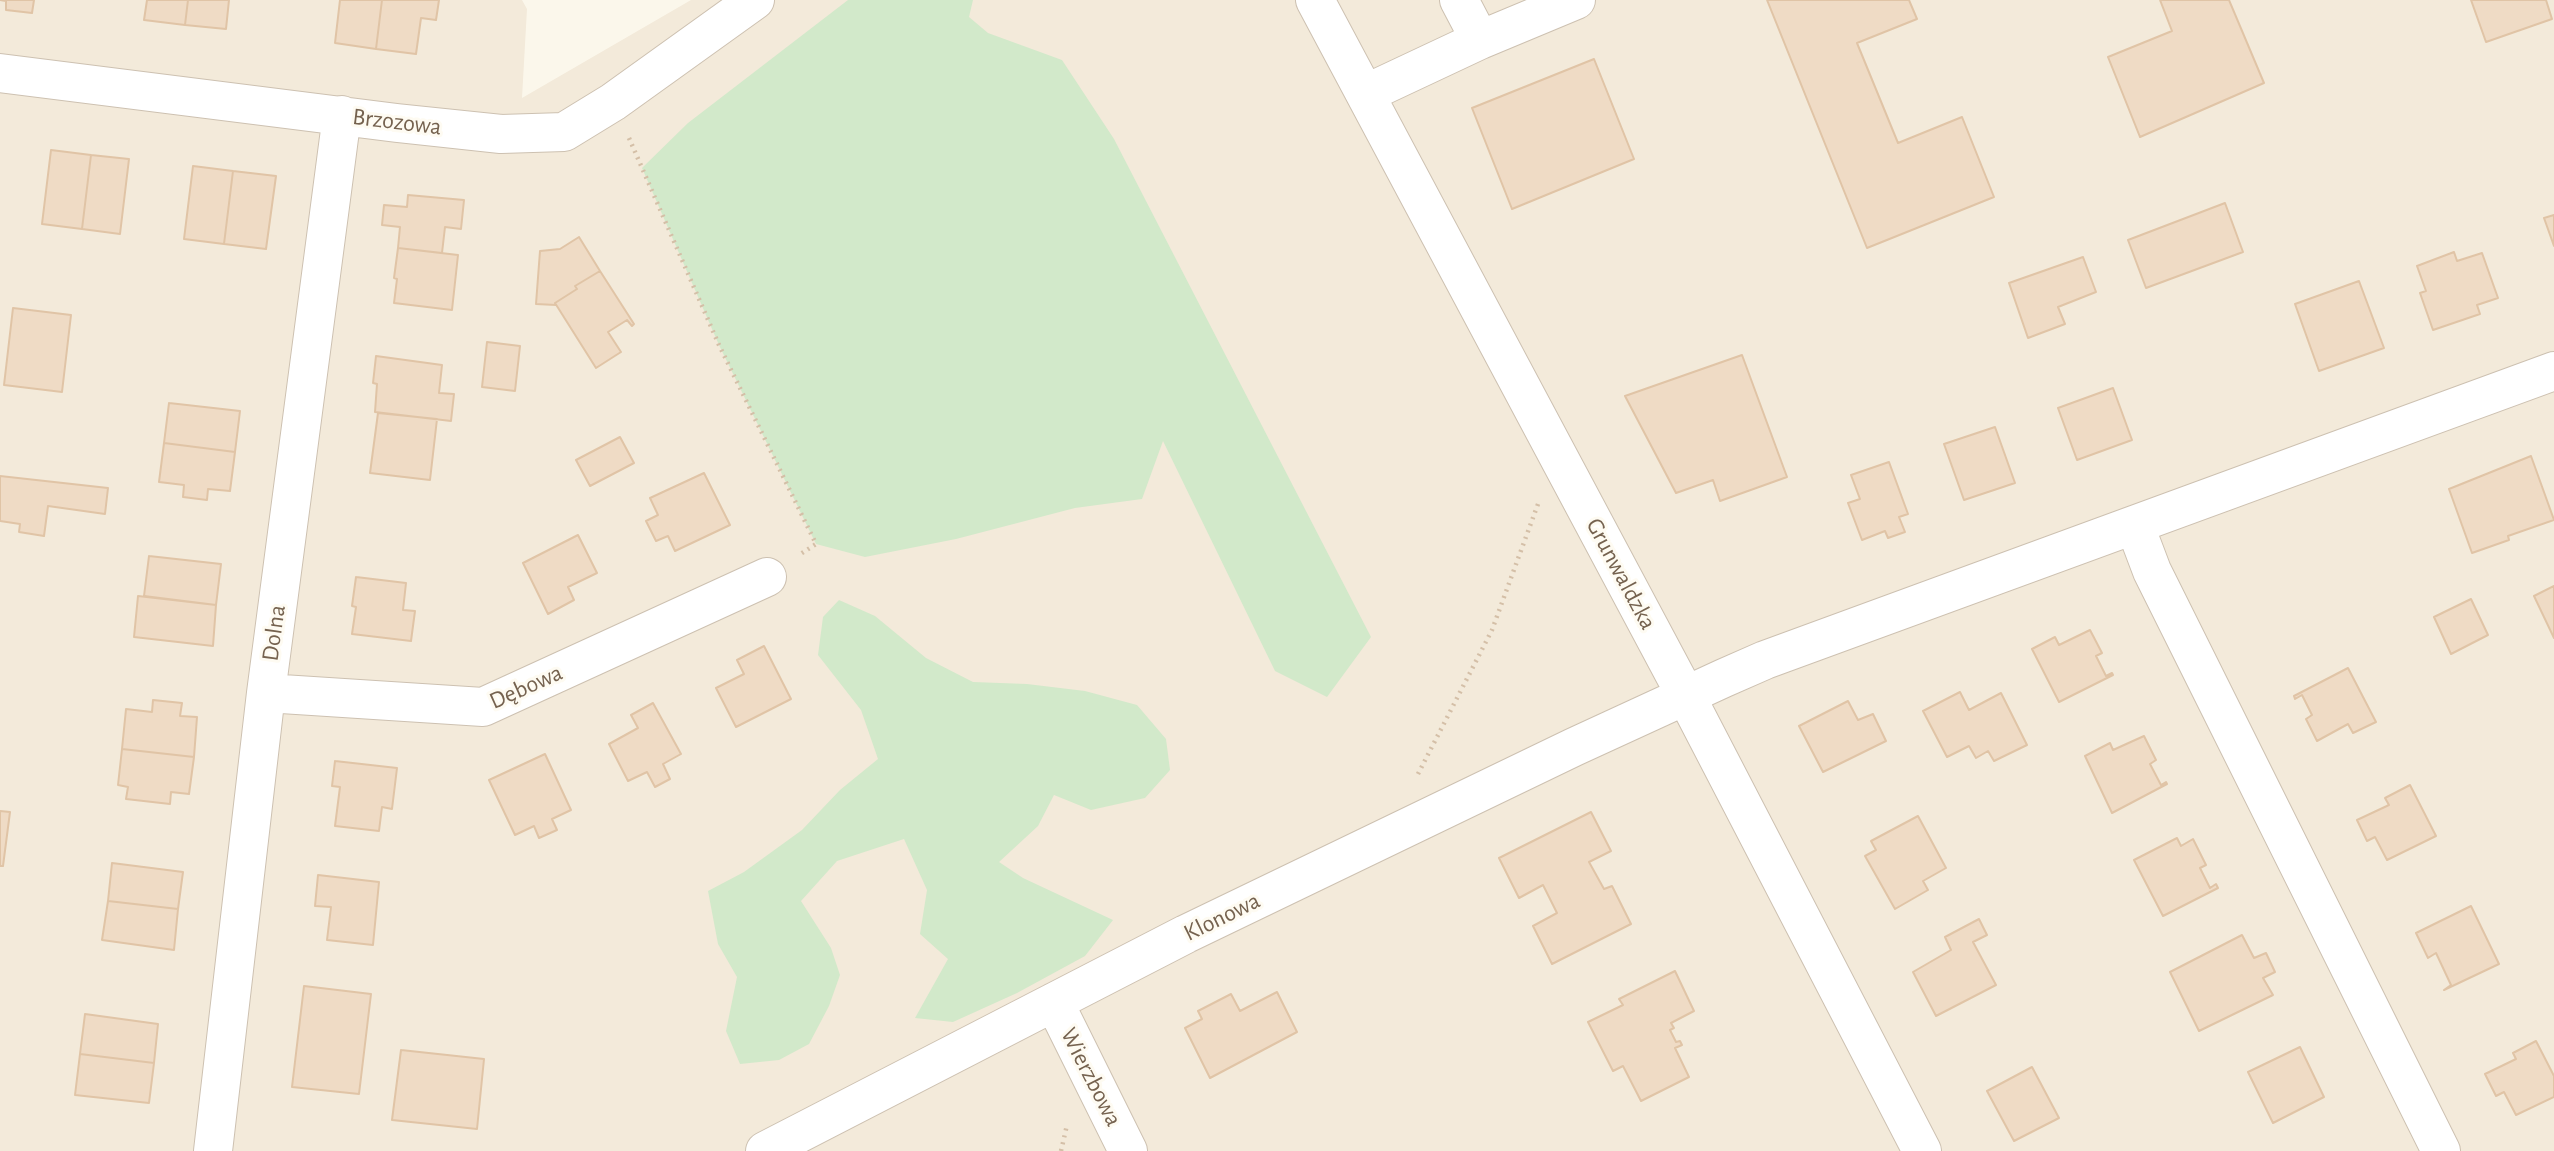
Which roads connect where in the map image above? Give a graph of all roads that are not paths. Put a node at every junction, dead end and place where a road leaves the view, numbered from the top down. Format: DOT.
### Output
graph roads {
  1 [pos="755,0"];
  2 [pos="1315,0"];
  3 [pos="1459,0"];
  4 [pos="1576,0"];
  5 [pos="1480,40"];
  6 [pos="0,72"];
  7 [pos="1365,94"];
  8 [pos="342,115"];
  9 [pos="2554,371"];
  10 [pos="2135,526"];
  11 [pos="767,577"];
  12 [pos="266,693"];
  13 [pos="1686,696"];
  14 [pos="1054,1002"];
  15 [pos="213,1151"];
  16 [pos="765,1151"];
  17 [pos="1128,1151"];
  18 [pos="1922,1151"];
  19 [pos="2441,1151"];
  1 -- 8 [label="street, Brzozowa"];
  2 -- 7 [label="street, Grunwaldzka"];
  3 -- 5 [label="street"];
  4 -- 5 [label="street"];
  5 -- 7 [label="street"];
  6 -- 8 [label="street, Brzozowa"];
  7 -- 13 [label="street, Grunwaldzka"];
  8 -- 12 [label="street, Dolna"];
  9 -- 10 [label="street, Klonowa"];
  10 -- 13 [label="street, Klonowa"];
  10 -- 19 [label="street"];
  11 -- 12 [label="street, Dębowa"];
  12 -- 15 [label="street, Dolna"];
  13 -- 14 [label="street, Klonowa"];
  13 -- 18 [label="street, Grunwaldzka"];
  14 -- 16 [label="street, Klonowa"];
  14 -- 17 [label="street, Wierzbowa"];
}
